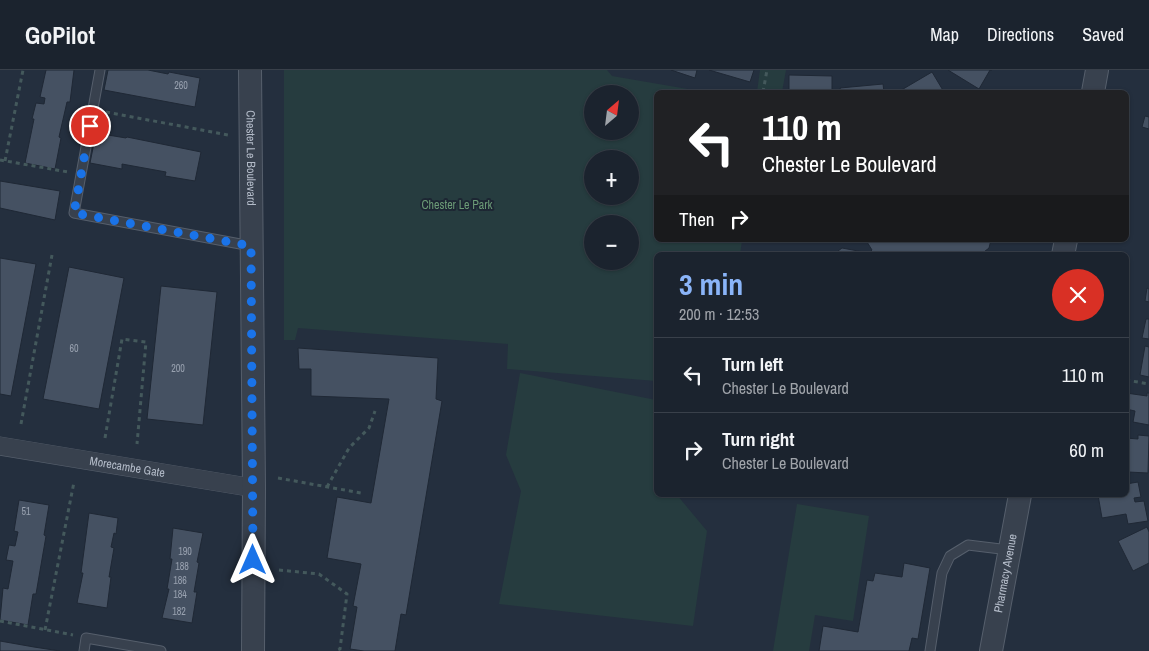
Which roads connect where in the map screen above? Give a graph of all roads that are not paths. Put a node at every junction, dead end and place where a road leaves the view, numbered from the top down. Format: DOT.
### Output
graph roads {
  1 [pos="100,70"];
  2 [pos="250,70"];
  3 [pos="1098,70"];
  4 [pos="1093,90"];
  5 [pos="251,246"];
  6 [pos="0,446"];
  7 [pos="254,488"];
  8 [pos="1020,497"];
  9 [pos="1009,550"];
  10 [pos="84,651"];
  11 [pos="161,651"];
  12 [pos="253,651"];
  13 [pos="930,651"];
  14 [pos="991,651"];
  1 -- 5 [label="lane"];
  2 -- 5 [label="street, Chester Le Boulevard"];
  3 -- 4 [label="street"];
  5 -- 7 [label="street, Chester Le Boulevard"];
  6 -- 7 [label="street, Morecambe Gate"];
  7 -- 12 [label="street, Chester Le Boulevard"];
  8 -- 9 [label="street, Pharmacy Avenue"];
  9 -- 13 [label="lane"];
  9 -- 14 [label="street, Pharmacy Avenue"];
  10 -- 11 [label="lane"];
}
